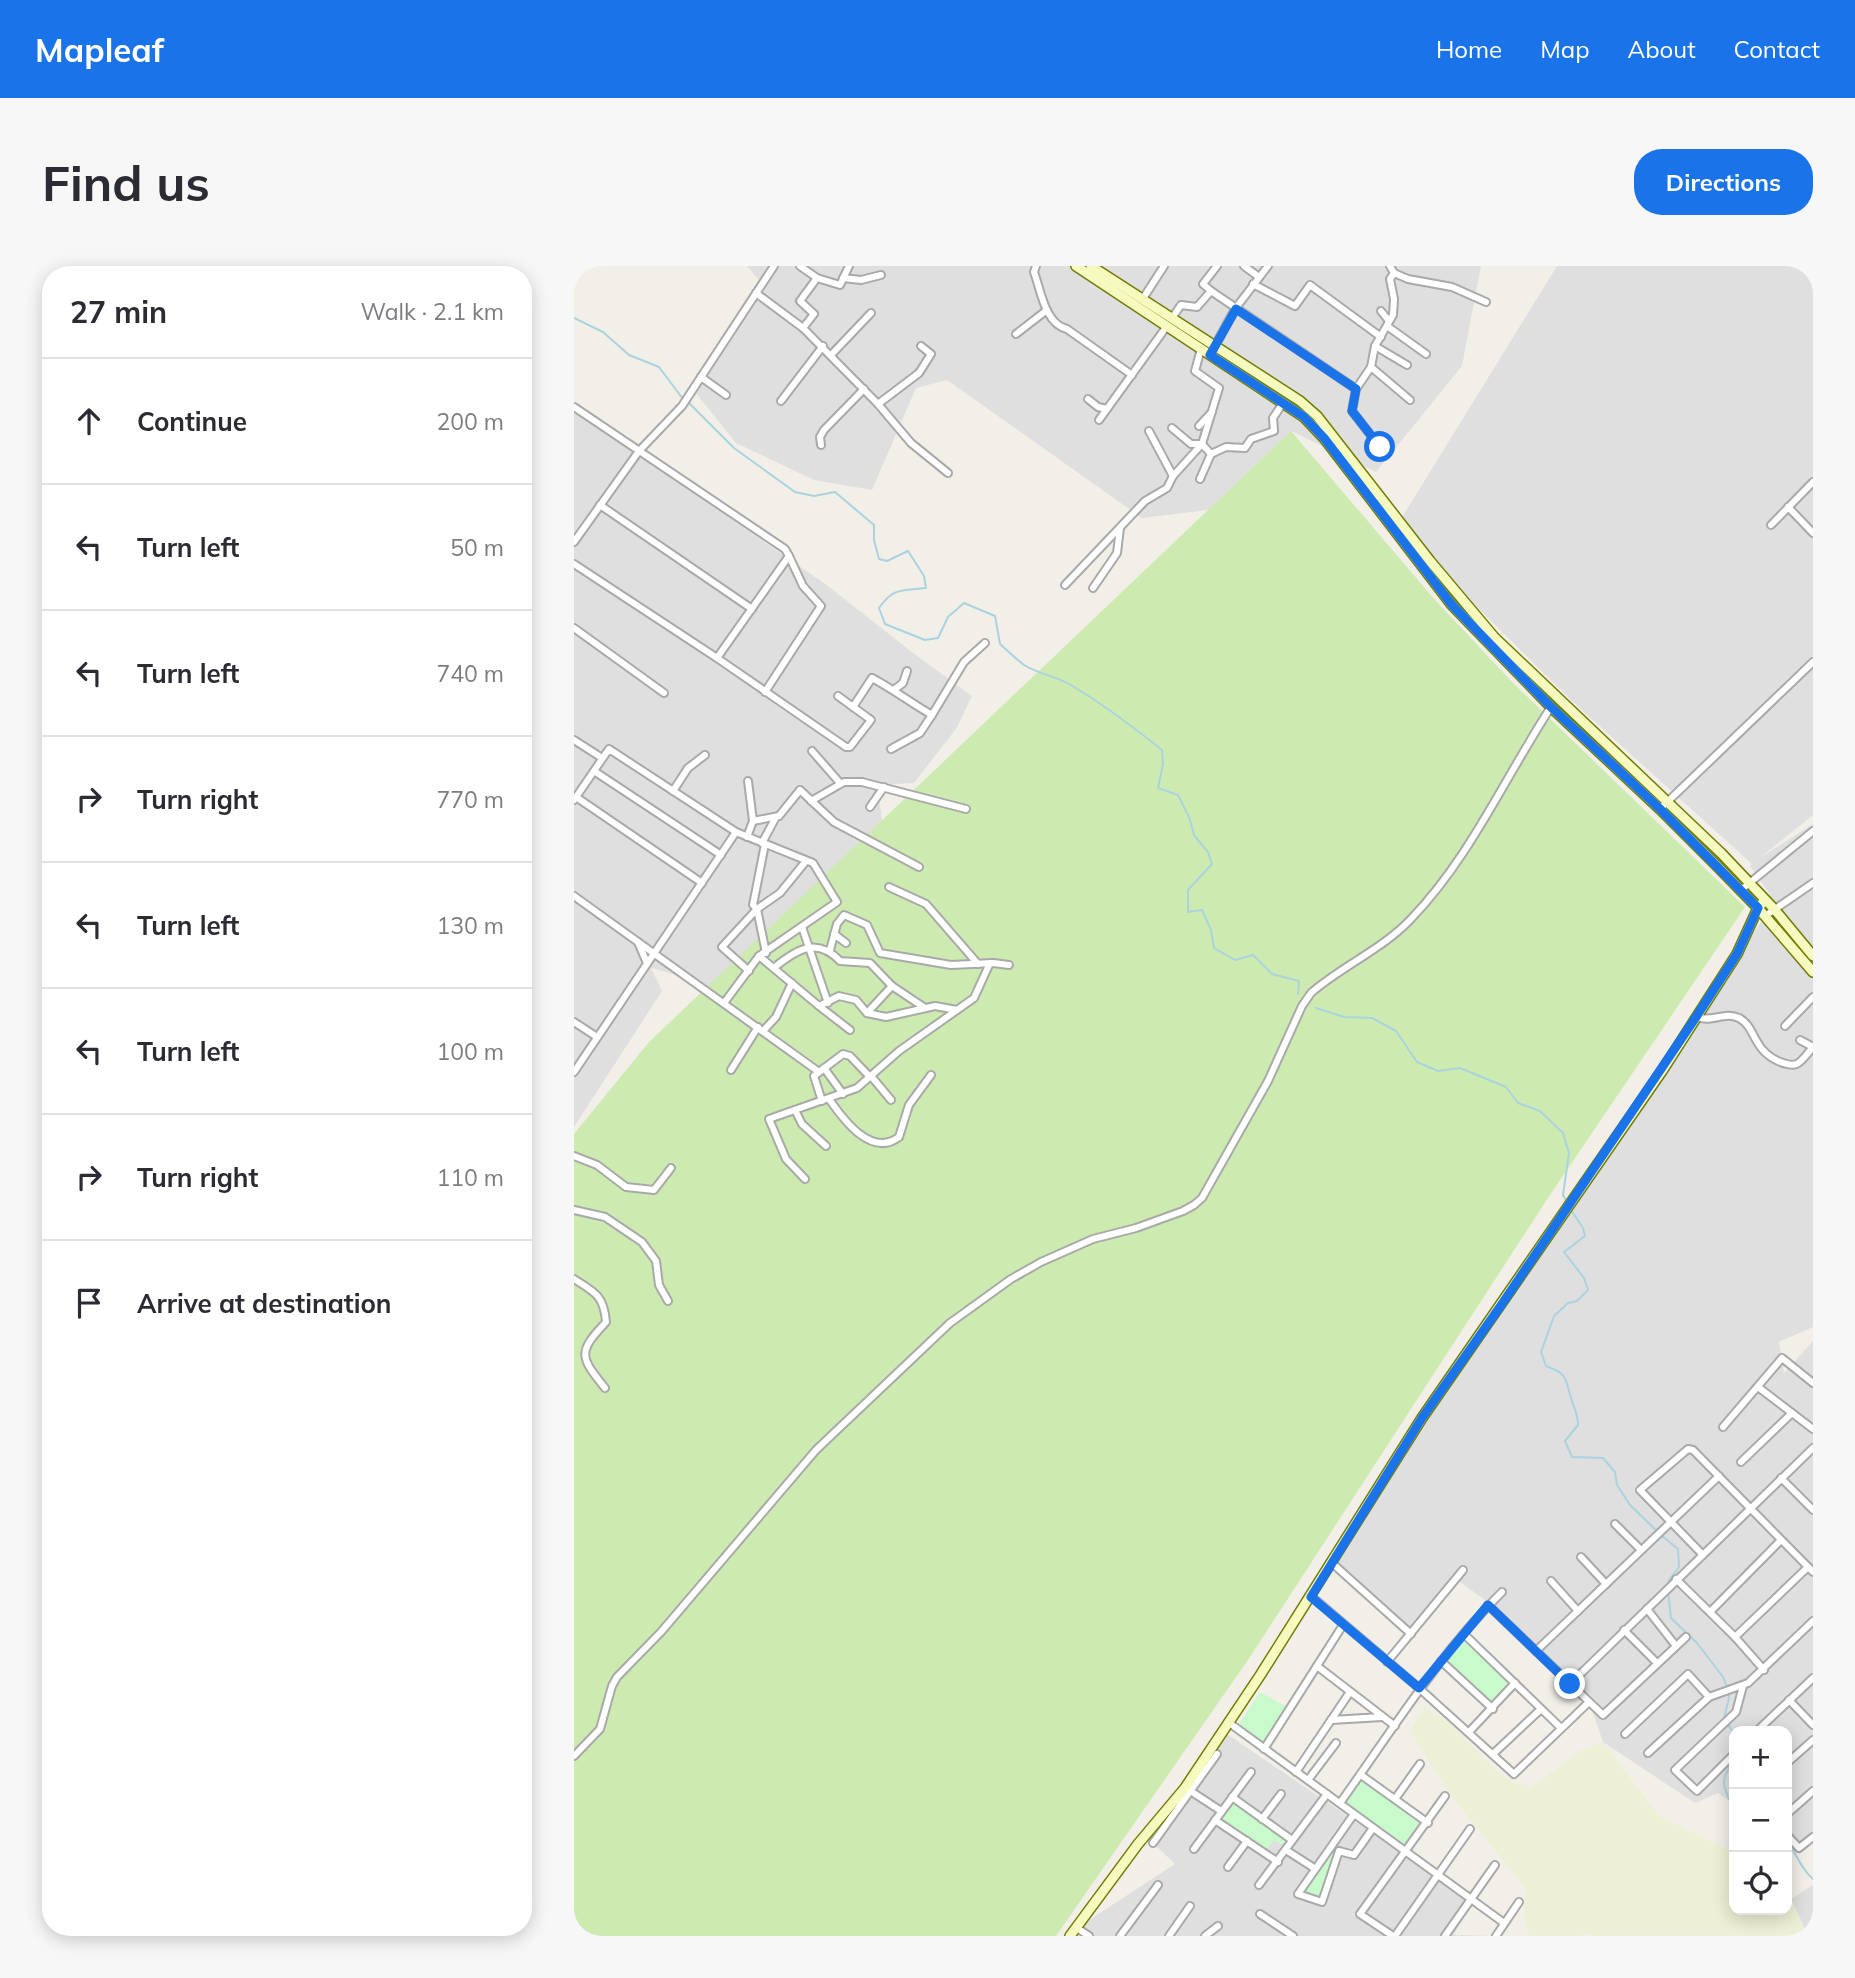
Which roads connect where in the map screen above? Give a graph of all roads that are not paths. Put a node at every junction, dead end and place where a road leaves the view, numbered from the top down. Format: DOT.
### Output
graph roads {
  1 [pos="774,266"];
  2 [pos="800,266"];
  3 [pos="849,266"];
  4 [pos="1036,266"];
  5 [pos="1076,266"];
  6 [pos="1091,266"];
  7 [pos="1164,266"];
  8 [pos="1217,266"];
  9 [pos="1244,266"];
  10 [pos="1268,266"];
  11 [pos="1392,269"];
  12 [pos="881,275"];
  13 [pos="1259,277"];
  14 [pos="817,278"];
  15 [pos="843,278"];
  16 [pos="1254,284"];
  17 [pos="1211,291"];
  18 [pos="756,293"];
  19 [pos="1142,300"];
  20 [pos="1486,302"];
  21 [pos="1236,309"];
  22 [pos="1047,310"];
  23 [pos="1381,311"];
  24 [pos="871,313"];
  25 [pos="1170,322"];
  26 [pos="1388,324"];
  27 [pos="803,328"];
  28 [pos="1016,334"];
  29 [pos="1381,337"];
  30 [pos="823,346"];
  31 [pos="920,346"];
  32 [pos="1375,346"];
  33 [pos="1200,349"];
  34 [pos="1213,351"];
  35 [pos="1426,354"];
  36 [pos="831,355"];
  37 [pos="1408,365"];
  38 [pos="1371,367"];
  39 [pos="1132,374"];
  40 [pos="701,377"];
  41 [pos="864,389"];
  42 [pos="1356,389"];
  43 [pos="726,395"];
  44 [pos="1088,399"];
  45 [pos="1410,400"];
  46 [pos="781,401"];
  47 [pos="1283,403"];
  48 [pos="878,404"];
  49 [pos="577,409"];
  50 [pos="1107,409"];
  51 [pos="1213,411"];
  52 [pos="574,418"];
  53 [pos="1099,420"];
  54 [pos="1199,426"];
  55 [pos="1172,428"];
  56 [pos="1149,431"];
  57 [pos="821,444"];
  58 [pos="1202,444"];
  59 [pos="1380,447"];
  60 [pos="639,451"];
  61 [pos="1211,454"];
  62 [pos="948,473"];
  63 [pos="1173,476"];
  64 [pos="1200,480"];
  65 [pos="1811,487"];
  66 [pos="600,505"];
  67 [pos="1788,507"];
  68 [pos="1771,526"];
  69 [pos="1120,527"];
  70 [pos="1813,533"];
  71 [pos="574,542"];
  72 [pos="789,556"];
  73 [pos="574,564"];
  74 [pos="1065,585"];
  75 [pos="1093,588"];
  76 [pos="752,609"];
  77 [pos="574,628"];
  78 [pos="985,643"];
  79 [pos="717,658"];
  80 [pos="1813,662"];
  81 [pos="907,671"];
  82 [pos="895,689"];
  83 [pos="765,692"];
  84 [pos="664,693"];
  85 [pos="838,696"];
  86 [pos="853,707"];
  87 [pos="1551,707"];
  88 [pos="932,715"];
  89 [pos="574,740"];
  90 [pos="891,749"];
  91 [pos="812,751"];
  92 [pos="705,755"];
  93 [pos="602,758"];
  94 [pos="594,771"];
  95 [pos="748,781"];
  96 [pos="840,783"];
  97 [pos="884,787"];
  98 [pos="673,791"];
  99 [pos="575,799"];
  100 [pos="811,801"];
  101 [pos="1664,806"];
  102 [pos="870,807"];
  103 [pos="966,809"];
  104 [pos="776,817"];
  105 [pos="753,821"];
  106 [pos="1813,831"];
  107 [pos="736,832"];
  108 [pos="747,836"];
  109 [pos="763,843"];
  110 [pos="721,855"];
  111 [pos="806,861"];
  112 [pos="919,867"];
  113 [pos="702,883"];
  114 [pos="1750,883"];
  115 [pos="1813,883"];
  116 [pos="889,887"];
  117 [pos="1741,890"];
  118 [pos="574,896"];
  119 [pos="1765,900"];
  120 [pos="836,902"];
  121 [pos="757,909"];
  122 [pos="1774,910"];
  123 [pos="1762,912"];
  124 [pos="844,915"];
  125 [pos="802,926"];
  126 [pos="834,933"];
  127 [pos="637,940"];
  128 [pos="846,943"];
  129 [pos="1809,943"];
  130 [pos="809,949"];
  131 [pos="830,950"];
  132 [pos="654,953"];
  133 [pos="762,955"];
  134 [pos="1813,956"];
  135 [pos="647,963"];
  136 [pos="990,963"];
  137 [pos="978,964"];
  138 [pos="1009,965"];
  139 [pos="775,967"];
  140 [pos="749,971"];
  141 [pos="1813,972"];
  142 [pos="792,983"];
  143 [pos="892,986"];
  144 [pos="1813,998"];
  145 [pos="724,1003"];
  146 [pos="828,1003"];
  147 [pos="819,1006"];
  148 [pos="925,1007"];
  149 [pos="957,1010"];
  150 [pos="867,1013"];
  151 [pos="1696,1017"];
  152 [pos="574,1021"];
  153 [pos="1785,1026"];
  154 [pos="760,1029"];
  155 [pos="850,1030"];
  156 [pos="597,1037"];
  157 [pos="1800,1040"];
  158 [pos="1813,1047"];
  159 [pos="731,1070"];
  160 [pos="822,1070"];
  161 [pos="574,1072"];
  162 [pos="931,1075"];
  163 [pos="870,1077"];
  164 [pos="843,1094"];
  165 [pos="825,1100"];
  166 [pos="891,1100"];
  167 [pos="795,1110"];
  168 [pos="826,1146"];
  169 [pos="574,1156"];
  170 [pos="671,1168"];
  171 [pos="804,1179"];
  172 [pos="574,1210"];
  173 [pos="574,1279"];
  174 [pos="668,1301"];
  175 [pos="1813,1383"];
  176 [pos="1758,1387"];
  177 [pos="605,1388"];
  178 [pos="1792,1413"];
  179 [pos="1723,1427"];
  180 [pos="1813,1429"];
  181 [pos="1813,1448"];
  182 [pos="1741,1462"];
  183 [pos="1719,1476"];
  184 [pos="1781,1478"];
  185 [pos="1813,1496"];
  186 [pos="1805,1503"];
  187 [pos="1749,1508"];
  188 [pos="1813,1510"];
  189 [pos="1615,1524"];
  190 [pos="1668,1525"];
  191 [pos="1781,1540"];
  192 [pos="1641,1550"];
  193 [pos="1703,1554"];
  194 [pos="1581,1557"];
  195 [pos="1332,1563"];
  196 [pos="1463,1570"];
  197 [pos="1810,1570"];
  198 [pos="1551,1581"];
  199 [pos="1675,1581"];
  200 [pos="1606,1584"];
  201 [pos="1502,1592"];
  202 [pos="1311,1597"];
  203 [pos="1488,1605"];
  204 [pos="1647,1609"];
  205 [pos="1578,1611"];
  206 [pos="1710,1612"];
  207 [pos="1812,1623"];
  208 [pos="1343,1625"];
  209 [pos="1624,1630"];
  210 [pos="1410,1634"];
  211 [pos="1464,1634"];
  212 [pos="1686,1637"];
  213 [pos="1735,1637"];
  214 [pos="1676,1646"];
  215 [pos="1536,1651"];
  216 [pos="1441,1661"];
  217 [pos="1387,1662"];
  218 [pos="1657,1663"];
  219 [pos="1317,1666"];
  220 [pos="1763,1670"];
  221 [pos="1813,1678"];
  222 [pos="1515,1683"];
  223 [pos="1570,1684"];
  224 [pos="1740,1687"];
  225 [pos="1419,1688"];
  226 [pos="1350,1692"];
  227 [pos="1709,1697"];
  228 [pos="1789,1700"];
  229 [pos="1589,1702"];
  230 [pos="1493,1709"];
  231 [pos="1541,1709"];
  232 [pos="1382,1717"];
  233 [pos="1331,1720"];
  234 [pos="1228,1723"];
  235 [pos="1813,1725"];
  236 [pos="1395,1726"];
  237 [pos="1762,1726"];
  238 [pos="1561,1728"];
  239 [pos="1469,1732"];
  240 [pos="1625,1734"];
  241 [pos="1813,1740"];
  242 [pos="1336,1743"];
  243 [pos="1264,1749"];
  244 [pos="1648,1753"];
  245 [pos="1217,1754"];
  246 [pos="1493,1754"];
  247 [pos="574,1756"];
  248 [pos="1729,1759"];
  249 [pos="1792,1759"];
  250 [pos="1420,1764"];
  251 [pos="1251,1772"];
  252 [pos="1296,1772"];
  253 [pos="1361,1774"];
  254 [pos="1308,1780"];
  255 [pos="1188,1789"];
  256 [pos="1813,1791"];
  257 [pos="1281,1794"];
  258 [pos="1327,1794"];
  259 [pos="1445,1796"];
  260 [pos="1232,1797"];
  261 [pos="1395,1799"];
  262 [pos="1340,1803"];
  263 [pos="1792,1810"];
  264 [pos="1221,1811"];
  265 [pos="1354,1814"];
  266 [pos="1215,1819"];
  267 [pos="1262,1819"];
  268 [pos="1428,1823"];
  269 [pos="1373,1828"];
  270 [pos="1470,1829"];
  271 [pos="1813,1837"];
  272 [pos="1292,1840"];
  273 [pos="1792,1840"];
  274 [pos="1247,1841"];
  275 [pos="1153,1843"];
  276 [pos="1330,1848"];
  277 [pos="1194,1849"];
  278 [pos="1286,1850"];
  279 [pos="1339,1851"];
  280 [pos="1406,1853"];
  281 [pos="1278,1861"];
  282 [pos="1495,1865"];
  283 [pos="1228,1867"];
  284 [pos="1314,1868"];
  285 [pos="1436,1876"];
  286 [pos="1158,1885"];
  287 [pos="1259,1885"];
  288 [pos="1471,1900"];
  289 [pos="1519,1902"];
  290 [pos="1190,1906"];
  291 [pos="1260,1914"];
  292 [pos="1504,1923"];
  293 [pos="1218,1927"];
  294 [pos="1282,1927"];
  295 [pos="1074,1932"];
  296 [pos="1089,1936"];
  297 [pos="1120,1936"];
  298 [pos="1169,1936"];
  299 [pos="1205,1936"];
  300 [pos="1276,1936"];
  301 [pos="1293,1936"];
  302 [pos="1394,1936"];
  303 [pos="1445,1936"];
  304 [pos="1496,1936"];
  1 -- 18 [label="street"];
  2 -- 14 [label="street"];
  3 -- 15 [label="street"];
  4 -- 22 [label="street"];
  5 -- 25 [label="street"];
  6 -- 19 [label="street"];
  7 -- 19 [label="street"];
  8 -- 17 [label="street"];
  9 -- 13 [label="street"];
  10 -- 13 [label="street"];
  11 -- 20 [label="street"];
  11 -- 26 [label="street"];
  12 -- 15 [label="street"];
  13 -- 16 [label="street"];
  14 -- 15 [label="street"];
  14 -- 27 [label="street"];
  16 -- 21 [label="street"];
  16 -- 29 [label="street"];
  17 -- 21 [label="street"];
  17 -- 25 [label="street"];
  18 -- 27 [label="street"];
  18 -- 40 [label="street"];
  19 -- 25 [label="street"];
  21 -- 34 [label="street"];
  21 -- 42 [label="street"];
  22 -- 28 [label="street"];
  22 -- 39 [label="street"];
  23 -- 26 [label="street"];
  24 -- 36 [label="street"];
  25 -- 33 [label="street"];
  25 -- 34 [label="street"];
  25 -- 39 [label="street"];
  26 -- 29 [label="street"];
  26 -- 35 [label="street"];
  27 -- 30 [label="street"];
  29 -- 32 [label="street"];
  30 -- 36 [label="street"];
  30 -- 46 [label="street"];
  31 -- 48 [label="street"];
  32 -- 37 [label="street"];
  32 -- 38 [label="street"];
  33 -- 34 [label="street"];
  33 -- 51 [label="street"];
  34 -- 47 [label="street"];
  34 -- 101 [label="street"];
  36 -- 41 [label="street"];
  38 -- 42 [label="street"];
  38 -- 45 [label="street"];
  39 -- 50 [label="street"];
  40 -- 43 [label="street"];
  40 -- 60 [label="street"];
  41 -- 48 [label="street"];
  41 -- 57 [label="street"];
  42 -- 59 [label="street"];
  44 -- 50 [label="street"];
  47 -- 61 [label="street"];
  47 -- 87 [label="street"];
  48 -- 62 [label="street"];
  49 -- 52 [label="street"];
  49 -- 60 [label="street"];
  50 -- 53 [label="street"];
  51 -- 54 [label="street"];
  51 -- 58 [label="street"];
  55 -- 58 [label="street"];
  56 -- 63 [label="street"];
  58 -- 61 [label="street"];
  58 -- 63 [label="street"];
  60 -- 66 [label="street"];
  60 -- 72 [label="street"];
  61 -- 64 [label="street"];
  63 -- 69 [label="street"];
  65 -- 67 [label="street"];
  66 -- 71 [label="street"];
  66 -- 76 [label="street"];
  67 -- 68 [label="street"];
  67 -- 70 [label="street"];
  69 -- 74 [label="street"];
  69 -- 75 [label="street"];
  72 -- 76 [label="street"];
  72 -- 83 [label="street"];
  73 -- 79 [label="street"];
  76 -- 79 [label="street"];
  77 -- 84 [label="street"];
  78 -- 88 [label="street"];
  79 -- 83 [label="street"];
  80 -- 101 [label="street"];
  81 -- 82 [label="street"];
  82 -- 86 [label="street"];
  82 -- 88 [label="street"];
  83 -- 86 [label="street"];
  85 -- 86 [label="street"];
  87 -- 101 [label="street"];
  87 -- 247 [label="street"];
  88 -- 90 [label="street"];
  89 -- 93 [label="street"];
  91 -- 96 [label="street"];
  92 -- 98 [label="street"];
  93 -- 94 [label="street"];
  93 -- 98 [label="street"];
  94 -- 99 [label="street"];
  94 -- 110 [label="street"];
  95 -- 105 [label="street"];
  96 -- 97 [label="street"];
  96 -- 100 [label="street"];
  97 -- 102 [label="street"];
  97 -- 103 [label="street"];
  98 -- 107 [label="street"];
  99 -- 113 [label="street"];
  100 -- 104 [label="street"];
  100 -- 112 [label="street"];
  101 -- 114 [label="street"];
  101 -- 117 [label="street"];
  104 -- 105 [label="street"];
  104 -- 109 [label="street"];
  105 -- 108 [label="street"];
  106 -- 114 [label="street"];
  107 -- 108 [label="street"];
  107 -- 110 [label="street"];
  108 -- 109 [label="street"];
  109 -- 111 [label="street"];
  109 -- 121 [label="street"];
  110 -- 113 [label="street"];
  111 -- 120 [label="street"];
  111 -- 121 [label="street"];
  113 -- 132 [label="street"];
  114 -- 117 [label="street"];
  114 -- 119 [label="street"];
  115 -- 122 [label="street"];
  116 -- 137 [label="street"];
  117 -- 123 [label="street"];
  118 -- 127 [label="street"];
  119 -- 122 [label="street"];
  119 -- 123 [label="street"];
  120 -- 124 [label="street"];
  120 -- 125 [label="street"];
  121 -- 133 [label="street"];
  121 -- 140 [label="street"];
  122 -- 123 [label="street"];
  122 -- 129 [label="street"];
  123 -- 141 [label="street"];
  123 -- 151 [label="street"];
  124 -- 126 [label="street"];
  124 -- 137 [label="street"];
  125 -- 130 [label="street"];
  125 -- 133 [label="street"];
  126 -- 128 [label="street"];
  126 -- 131 [label="street"];
  127 -- 132 [label="street"];
  127 -- 135 [label="street"];
  129 -- 134 [label="street"];
  130 -- 131 [label="street"];
  130 -- 139 [label="street"];
  130 -- 146 [label="street"];
  131 -- 143 [label="street"];
  132 -- 135 [label="street"];
  132 -- 145 [label="street"];
  133 -- 139 [label="street"];
  133 -- 140 [label="street"];
  135 -- 156 [label="street"];
  136 -- 137 [label="street"];
  136 -- 138 [label="street"];
  136 -- 149 [label="street"];
  139 -- 142 [label="street"];
  140 -- 145 [label="street"];
  142 -- 147 [label="street"];
  142 -- 154 [label="street"];
  143 -- 148 [label="street"];
  143 -- 150 [label="street"];
  144 -- 153 [label="street"];
  145 -- 154 [label="street"];
  146 -- 147 [label="street"];
  146 -- 150 [label="street"];
  147 -- 155 [label="street"];
  148 -- 149 [label="street"];
  148 -- 150 [label="street"];
  149 -- 163 [label="street"];
  151 -- 158 [label="street"];
  151 -- 195 [label="street"];
  152 -- 156 [label="street"];
  154 -- 159 [label="street"];
  154 -- 160 [label="street"];
  156 -- 161 [label="street"];
  157 -- 158 [label="street"];
  160 -- 163 [label="street"];
  160 -- 164 [label="street"];
  160 -- 165 [label="street"];
  162 -- 165 [label="street"];
  163 -- 164 [label="street"];
  163 -- 166 [label="street"];
  164 -- 165 [label="street"];
  165 -- 167 [label="street"];
  167 -- 168 [label="street"];
  167 -- 171 [label="street"];
  169 -- 170 [label="street"];
  172 -- 174 [label="street"];
  173 -- 177 [label="street"];
  175 -- 176 [label="street"];
  176 -- 178 [label="street"];
  176 -- 179 [label="street"];
  178 -- 180 [label="street"];
  178 -- 182 [label="street"];
  181 -- 184 [label="street"];
  183 -- 187 [label="street"];
  183 -- 190 [label="street"];
  183 -- 190 [label="street"];
  184 -- 186 [label="street"];
  184 -- 187 [label="street"];
  185 -- 186 [label="street"];
  186 -- 188 [label="street"];
  187 -- 191 [label="street"];
  187 -- 193 [label="street"];
  189 -- 192 [label="street"];
  190 -- 192 [label="street"];
  190 -- 193 [label="street"];
  191 -- 197 [label="street"];
  191 -- 206 [label="street"];
  192 -- 200 [label="street"];
  193 -- 199 [label="street"];
  194 -- 200 [label="street"];
  195 -- 202 [label="street"];
  195 -- 210 [label="street"];
  196 -- 210 [label="street"];
  197 -- 213 [label="street"];
  198 -- 205 [label="street"];
  199 -- 204 [label="street"];
  199 -- 206 [label="street"];
  200 -- 205 [label="street"];
  201 -- 203 [label="street"];
  202 -- 208 [label="street"];
  202 -- 234 [label="street"];
  203 -- 211 [label="street"];
  203 -- 215 [label="street"];
  204 -- 209 [label="street"];
  204 -- 214 [label="street"];
  205 -- 215 [label="street"];
  206 -- 213 [label="street"];
  207 -- 220 [label="street"];
  208 -- 217 [label="street"];
  208 -- 219 [label="street"];
  209 -- 218 [label="street"];
  209 -- 223 [label="street"];
  210 -- 217 [label="street"];
  211 -- 216 [label="street"];
  211 -- 222 [label="street"];
  212 -- 214 [label="street"];
  213 -- 220 [label="street"];
  214 -- 218 [label="street"];
  215 -- 223 [label="street"];
  216 -- 225 [label="street"];
  216 -- 230 [label="street"];
  217 -- 225 [label="street"];
  218 -- 229 [label="street"];
  219 -- 226 [label="street"];
  219 -- 243 [label="street"];
  220 -- 224 [label="street"];
  221 -- 228 [label="street"];
  222 -- 230 [label="street"];
  222 -- 231 [label="street"];
  223 -- 229 [label="street"];
  224 -- 227 [label="street"];
  224 -- 248 [label="street"];
  225 -- 236 [label="street"];
  225 -- 239 [label="street"];
  226 -- 232 [label="street"];
  226 -- 233 [label="street"];
  227 -- 240 [label="street"];
  227 -- 244 [label="street"];
  228 -- 235 [label="street"];
  228 -- 237 [label="street"];
  229 -- 238 [label="street"];
  230 -- 239 [label="street"];
  231 -- 238 [label="street"];
  231 -- 246 [label="street"];
  232 -- 233 [label="street"];
  232 -- 236 [label="street"];
  233 -- 252 [label="street"];
  234 -- 243 [label="street"];
  234 -- 255 [label="street"];
  236 -- 253 [label="street"];
  238 -- 246 [label="street"];
  239 -- 246 [label="street"];
  241 -- 249 [label="street"];
  242 -- 254 [label="street"];
  243 -- 252 [label="street"];
  245 -- 255 [label="street"];
  250 -- 261 [label="street"];
  251 -- 260 [label="street"];
  252 -- 254 [label="street"];
  253 -- 261 [label="street"];
  253 -- 262 [label="street"];
  254 -- 258 [label="street"];
  255 -- 264 [label="street"];
  255 -- 275 [label="street"];
  255 -- 295 [label="street"];
  256 -- 263 [label="street"];
  257 -- 267 [label="street"];
  258 -- 262 [label="street"];
  258 -- 272 [label="street"];
  259 -- 268 [label="street"];
  260 -- 264 [label="street"];
  260 -- 267 [label="street"];
  261 -- 268 [label="street"];
  262 -- 265 [label="street"];
  264 -- 266 [label="street"];
  265 -- 269 [label="street"];
  265 -- 276 [label="street"];
  266 -- 274 [label="street"];
  266 -- 277 [label="street"];
  267 -- 272 [label="street"];
  268 -- 280 [label="street"];
  269 -- 279 [label="street"];
  269 -- 280 [label="street"];
  270 -- 285 [label="street"];
  271 -- 273 [label="street"];
  272 -- 278 [label="street"];
  274 -- 281 [label="street"];
  274 -- 283 [label="street"];
  276 -- 279 [label="street"];
  276 -- 284 [label="street"];
  278 -- 281 [label="street"];
  278 -- 284 [label="street"];
  279 -- 284 [label="street"];
  280 -- 285 [label="street"];
  280 -- 302 [label="street"];
  281 -- 287 [label="street"];
  282 -- 288 [label="street"];
  285 -- 288 [label="street"];
  285 -- 302 [label="street"];
  286 -- 297 [label="street"];
  288 -- 292 [label="street"];
  288 -- 303 [label="street"];
  289 -- 292 [label="street"];
  290 -- 298 [label="street"];
  291 -- 294 [label="street"];
  292 -- 304 [label="street"];
  293 -- 299 [label="street"];
  294 -- 300 [label="street"];
  294 -- 301 [label="street"];
  295 -- 296 [label="street"];
}
